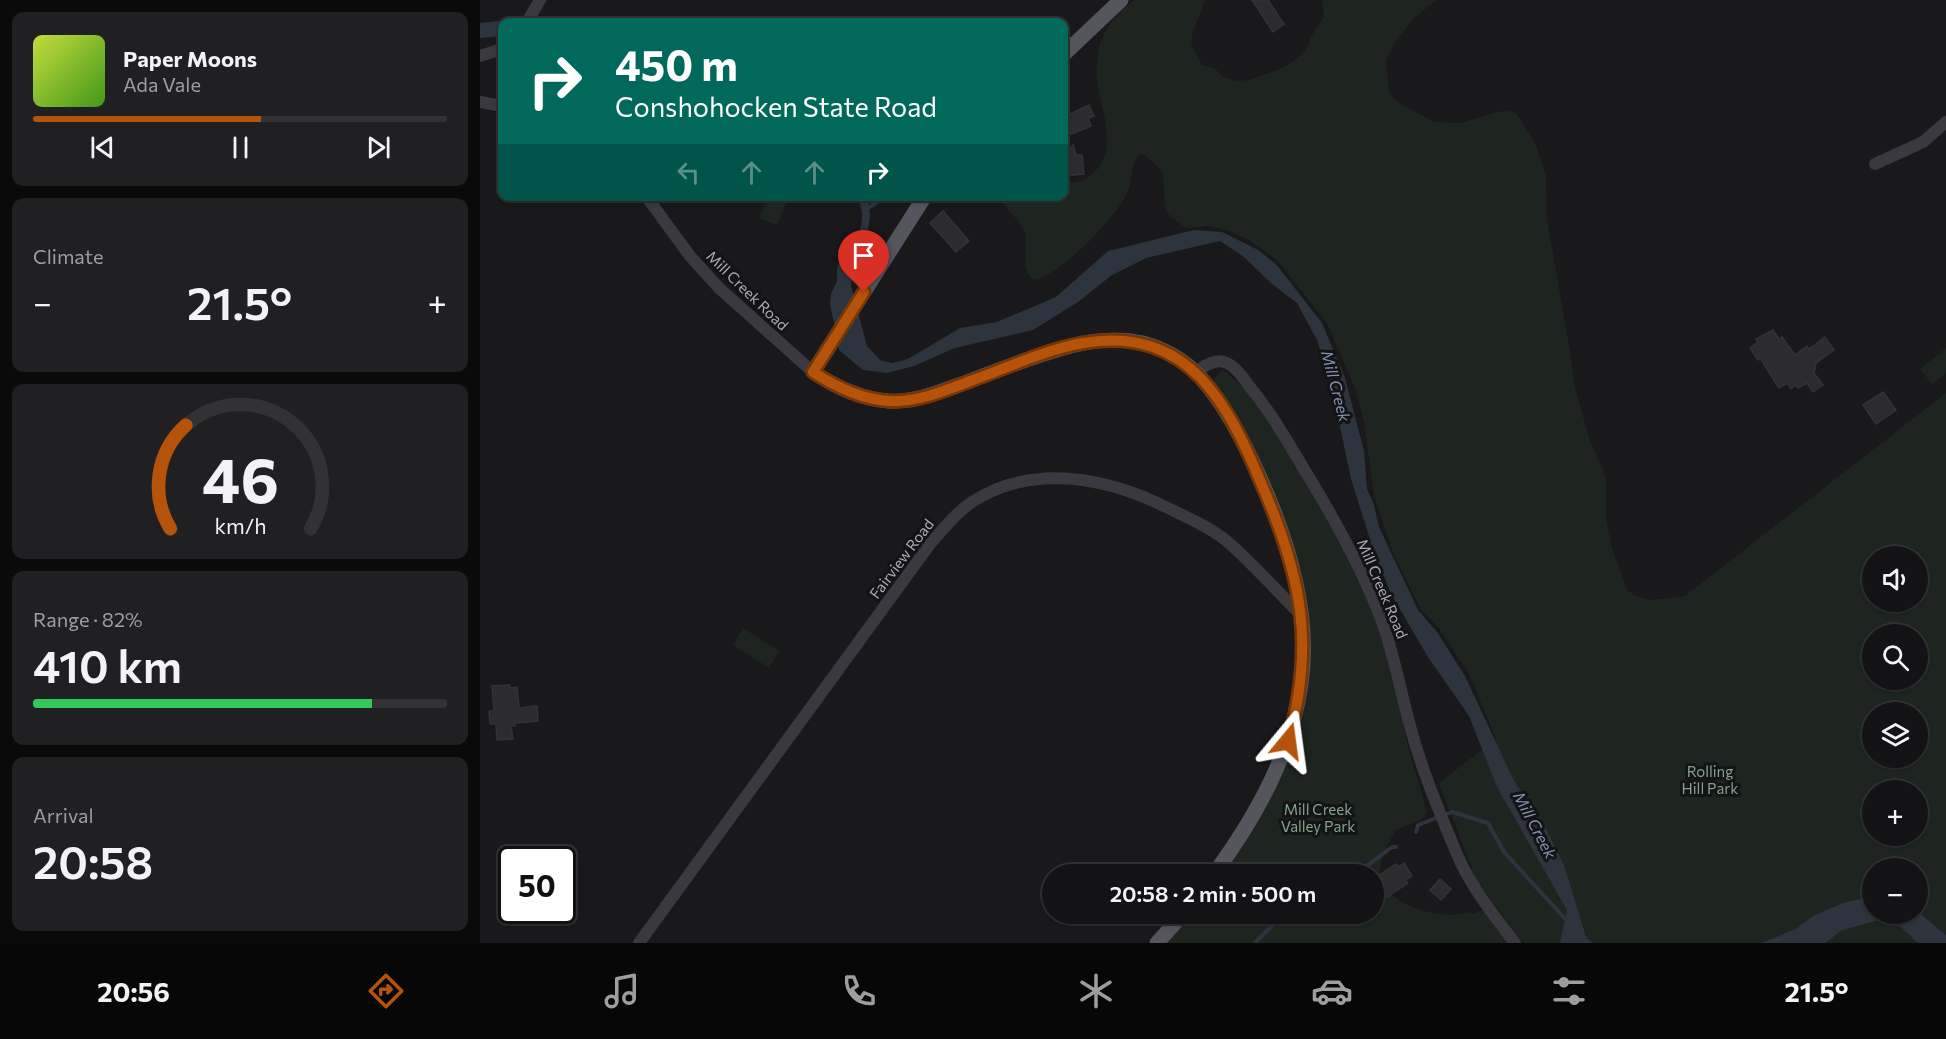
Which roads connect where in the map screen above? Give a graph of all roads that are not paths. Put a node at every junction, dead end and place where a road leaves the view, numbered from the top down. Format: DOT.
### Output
graph roads {
  1 [pos="540,0"];
  2 [pos="1121,0"];
  3 [pos="529,18"];
  4 [pos="498,50"];
  5 [pos="1068,50"];
  6 [pos="480,56"];
  7 [pos="480,102"];
  8 [pos="498,105"];
  9 [pos="1946,122"];
  10 [pos="1875,164"];
  11 [pos="650,201"];
  12 [pos="922,201"];
  13 [pos="813,372"];
  14 [pos="1195,372"];
  15 [pos="1301,615"];
  16 [pos="1221,864"];
  17 [pos="1174,924"];
  18 [pos="639,943"];
  19 [pos="1157,943"];
  20 [pos="1515,943"];
  1 -- 3 [label="street"];
  2 -- 5 [label="main road"];
  4 -- 6 [label="street"];
  7 -- 8 [label="street"];
  9 -- 10 [label="street"];
  11 -- 13 [label="street, Mill Creek Road"];
  12 -- 13 [label="main road"];
  13 -- 14 [label="main road"];
  14 -- 15 [label="main road"];
  14 -- 20 [label="street, Mill Creek Road"];
  15 -- 16 [label="main road"];
  15 -- 18 [label="street, Fairview Road"];
  17 -- 19 [label="main road"];
}
